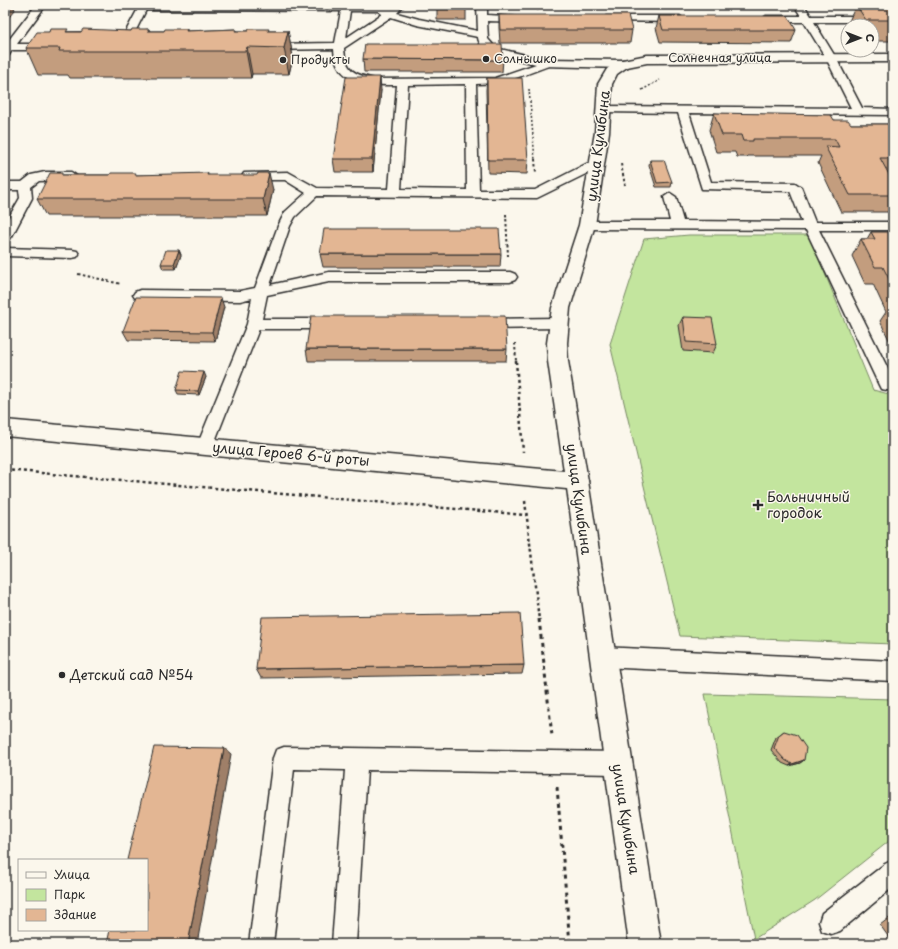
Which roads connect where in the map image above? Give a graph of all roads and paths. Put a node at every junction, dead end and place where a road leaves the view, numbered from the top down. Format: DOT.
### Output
graph roads {
  1 [pos="41,5"];
  2 [pos="482,5"];
  3 [pos="799,5"];
  4 [pos="143,6"];
  5 [pos="346,8"];
  6 [pos="396,9"];
  7 [pos="642,15"];
  8 [pos="482,18"];
  9 [pos="532,19"];
  10 [pos="596,19"];
  11 [pos="690,19"];
  12 [pos="753,19"];
  13 [pos="808,19"];
  14 [pos="893,19"];
  15 [pos="646,30"];
  16 [pos="483,36"];
  17 [pos="340,46"];
  18 [pos="262,47"];
  19 [pos="62,48"];
  20 [pos="137,48"];
  21 [pos="7,50"];
  22 [pos="831,58"];
  23 [pos="893,58"];
  24 [pos="547,63"];
  25 [pos="623,64"];
  26 [pos="510,78"];
  27 [pos="471,81"];
  28 [pos="403,82"];
  29 [pos="602,109"];
  30 [pos="684,111"];
  31 [pos="858,111"];
  32 [pos="893,112"];
  33 [pos="598,163"];
  34 [pos="84,176"];
  35 [pos="233,176"];
  36 [pos="5,186"];
  37 [pos="25,186"];
  38 [pos="314,192"];
  39 [pos="395,192"];
  40 [pos="473,192"];
  41 [pos="505,193"];
  42 [pos="537,194"];
  43 [pos="670,197"];
  44 [pos="587,225"];
  45 [pos="677,225"];
  46 [pos="811,226"];
  47 [pos="893,226"];
  48 [pos="5,236"];
  49 [pos="5,252"];
  50 [pos="53,253"];
  51 [pos="72,254"];
  52 [pos="510,277"];
  53 [pos="261,291"];
  54 [pos="140,295"];
  55 [pos="558,323"];
  56 [pos="254,324"];
  57 [pos="348,324"];
  58 [pos="466,324"];
  59 [pos="514,324"];
  60 [pos="893,385"];
  61 [pos="5,428"];
  62 [pos="204,446"];
  63 [pos="5,470"];
  64 [pos="524,475"];
  65 [pos="577,481"];
  66 [pos="526,515"];
  67 [pos="602,658"];
  68 [pos="893,670"];
  69 [pos="357,759"];
  70 [pos="555,762"];
  71 [pos="618,763"];
  72 [pos="893,872"];
  73 [pos="831,922"];
  74 [pos="261,944"];
  75 [pos="344,944"];
  76 [pos="570,944"];
  77 [pos="645,944"];
  1 -- 21 [label="lane"];
  2 -- 8 [label="lane"];
  3 -- 13 [label="lane"];
  4 -- 5 [label="lane"];
  4 -- 20 [label="lane"];
  5 -- 6 [label="lane"];
  5 -- 17 [label="lane"];
  6 -- 16 [label="lane"];
  6 -- 17 [label="lane"];
  7 -- 10 [label="lane"];
  7 -- 11 [label="lane"];
  7 -- 15 [label="lane"];
  8 -- 9 [label="lane"];
  8 -- 16 [label="lane"];
  12 -- 13 [label="lane"];
  13 -- 14 [label="lane"];
  13 -- 22 [label="lane"];
  16 -- 24 [label="lane"];
  17 -- 18 [label="lane"];
  17 -- 28 [label="lane"];
  19 -- 21 [label="lane"];
  22 -- 23 [label="street, Солнечная улица"];
  22 -- 25 [label="street, Солнечная улица"];
  22 -- 31 [label="lane"];
  24 -- 25 [label="street, Солнечная улица"];
  24 -- 26 [label="lane"];
  25 -- 29 [label="street, улица Кулибина"];
  26 -- 27 [label="lane"];
  26 -- 42 [label="path"];
  27 -- 28 [label="lane"];
  27 -- 40 [label="lane"];
  28 -- 39 [label="lane"];
  29 -- 30 [label="lane"];
  29 -- 33 [label="street, улица Кулибина"];
  30 -- 31 [label="lane"];
  30 -- 46 [label="lane"];
  31 -- 32 [label="lane"];
  33 -- 42 [label="lane"];
  33 -- 44 [label="street, улица Кулибина"];
  34 -- 37 [label="lane"];
  35 -- 38 [label="lane"];
  36 -- 37 [label="lane"];
  37 -- 48 [label="lane"];
  38 -- 39 [label="lane"];
  38 -- 53 [label="lane"];
  39 -- 40 [label="lane"];
  40 -- 41 [label="lane"];
  41 -- 42 [label="lane"];
  41 -- 52 [label="path"];
  43 -- 45 [label="lane"];
  44 -- 45 [label="lane"];
  44 -- 55 [label="street, улица Кулибина"];
  45 -- 46 [label="lane"];
  46 -- 47 [label="lane"];
  46 -- 60 [label="lane"];
  49 -- 50 [label="lane"];
  50 -- 51 [label="lane"];
  50 -- 54 [label="path"];
  52 -- 53 [label="lane"];
  53 -- 54 [label="lane"];
  53 -- 56 [label="lane"];
  55 -- 59 [label="lane"];
  55 -- 65 [label="street, улица Кулибина"];
  56 -- 57 [label="lane"];
  56 -- 62 [label="lane"];
  58 -- 59 [label="lane"];
  59 -- 64 [label="path"];
  61 -- 62 [label="street, улица Героев 6-й роты"];
  62 -- 64 [label="street, улица Героев 6-й роты"];
  63 -- 66 [label="path"];
  64 -- 65 [label="street, улица Героев 6-й роты"];
  64 -- 66 [label="path"];
  65 -- 67 [label="street, улица Кулибина"];
  66 -- 70 [label="path"];
  67 -- 68 [label="lane"];
  67 -- 71 [label="street, улица Кулибина"];
  69 -- 70 [label="lane"];
  69 -- 74 [label="lane"];
  69 -- 75 [label="lane"];
  70 -- 71 [label="lane"];
  70 -- 76 [label="path"];
  71 -- 77 [label="street, улица Кулибина"];
  72 -- 73 [label="lane"];
}
